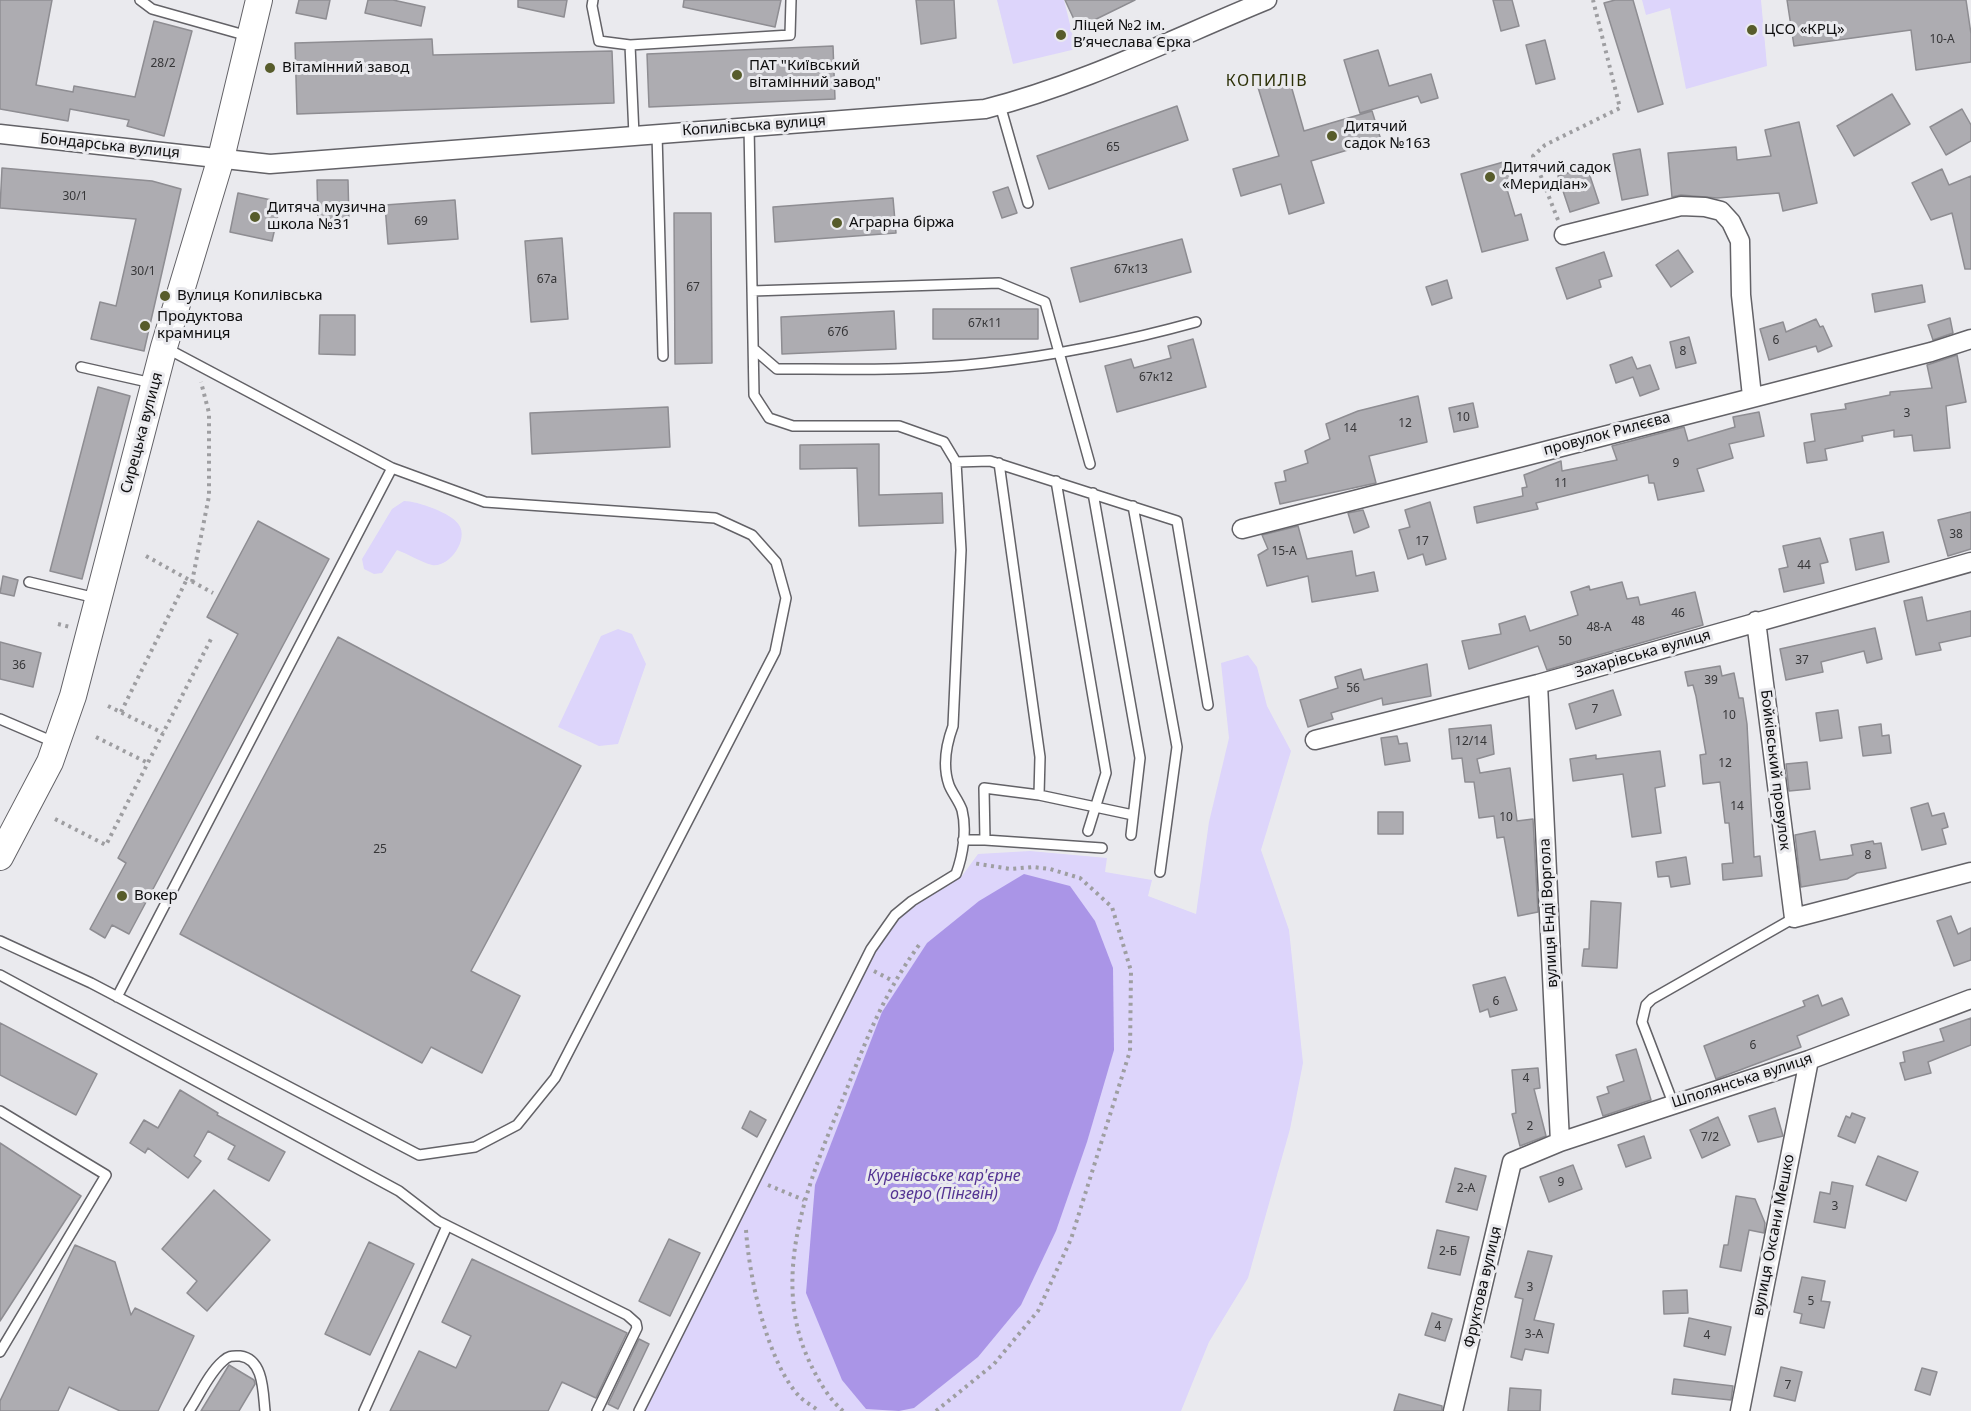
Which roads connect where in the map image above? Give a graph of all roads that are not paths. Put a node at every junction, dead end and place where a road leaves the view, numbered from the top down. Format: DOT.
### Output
graph roads {
  1 [pos="140,0"];
  2 [pos="259,0"];
  3 [pos="593,0"];
  4 [pos="791,0"];
  5 [pos="1267,0"];
  6 [pos="250,36"];
  7 [pos="630,45"];
  8 [pos="1000,105"];
  9 [pos="749,126"];
  10 [pos="0,134"];
  11 [pos="657,134"];
  12 [pos="634,135"];
  13 [pos="221,158"];
  14 [pos="1028,203"];
  15 [pos="1564,235"];
  16 [pos="753,291"];
  17 [pos="1196,322"];
  18 [pos="1971,339"];
  19 [pos="164,347"];
  20 [pos="754,350"];
  21 [pos="1059,352"];
  22 [pos="663,356"];
  23 [pos="81,367"];
  24 [pos="155,384"];
  25 [pos="1752,396"];
  26 [pos="956,462"];
  27 [pos="999,463"];
  28 [pos="1090,464"];
  29 [pos="392,468"];
  30 [pos="1056,482"];
  31 [pos="1093,493"];
  32 [pos="1133,506"];
  33 [pos="1242,529"];
  34 [pos="1971,562"];
  35 [pos="29,582"];
  36 [pos="98,598"];
  37 [pos="1756,621"];
  38 [pos="1538,684"];
  39 [pos="1208,705"];
  40 [pos="0,719"];
  41 [pos="1315,740"];
  42 [pos="57,744"];
  43 [pos="1039,795"];
  44 [pos="1094,806"];
  45 [pos="1133,814"];
  46 [pos="1088,831"];
  47 [pos="1131,835"];
  48 [pos="963,840"];
  49 [pos="985,840"];
  50 [pos="1102,848"];
  51 [pos="0,857"];
  52 [pos="1160,872"];
  53 [pos="1971,872"];
  54 [pos="1794,918"];
  55 [pos="0,941"];
  56 [pos="0,975"];
  57 [pos="117,997"];
  58 [pos="1971,999"];
  59 [pos="1809,1060"];
  60 [pos="1673,1103"];
  61 [pos="0,1111"];
  62 [pos="1560,1142"];
  63 [pos="1512,1162"];
  64 [pos="447,1226"];
  65 [pos="0,1352"];
  66 [pos="189,1411"];
  67 [pos="265,1411"];
  68 [pos="363,1411"];
  69 [pos="597,1411"];
  70 [pos="639,1411"];
  71 [pos="1453,1411"];
  72 [pos="1740,1411"];
  1 -- 6 [label="lane"];
  2 -- 6 [label="main road, Сирецька вулиця"];
  3 -- 7 [label="lane"];
  4 -- 7 [label="lane"];
  5 -- 8 [label="street, Копилівська вулиця"];
  6 -- 13 [label="main road, Сирецька вулиця"];
  7 -- 12 [label="lane"];
  8 -- 9 [label="street, Копилівська вулиця"];
  8 -- 14 [label="lane"];
  9 -- 11 [label="street, Копилівська вулиця"];
  9 -- 16 [label="lane"];
  10 -- 13 [label="street, Бондарська вулиця"];
  11 -- 12 [label="street, Копилівська вулиця"];
  11 -- 22 [label="lane"];
  12 -- 13 [label="street, Копилівська вулиця"];
  13 -- 19 [label="main road, Сирецька вулиця"];
  15 -- 25 [label="street"];
  16 -- 20 [label="lane"];
  16 -- 21 [label="lane"];
  17 -- 21 [label="lane"];
  18 -- 25 [label="street, провулок Рилєєва"];
  19 -- 24 [label="main road, Сирецька вулиця"];
  19 -- 29 [label="lane"];
  20 -- 21 [label="lane"];
  20 -- 26 [label="lane"];
  21 -- 28 [label="lane"];
  23 -- 24 [label="lane"];
  24 -- 36 [label="main road, Сирецька вулиця"];
  25 -- 33 [label="street, провулок Рилєєва"];
  26 -- 27 [label="lane"];
  26 -- 48 [label="lane"];
  27 -- 30 [label="lane"];
  27 -- 43 [label="lane"];
  29 -- 57 [label="lane"];
  29 -- 57 [label="lane"];
  30 -- 31 [label="lane"];
  30 -- 44 [label="lane"];
  31 -- 32 [label="lane"];
  31 -- 45 [label="lane"];
  32 -- 39 [label="lane"];
  32 -- 52 [label="lane"];
  34 -- 37 [label="street, Захарівська вулиця"];
  35 -- 36 [label="lane"];
  36 -- 42 [label="main road, Сирецька вулиця"];
  37 -- 38 [label="street, Захарівська вулиця"];
  37 -- 54 [label="street, Бойківський провулок"];
  38 -- 41 [label="street, Захарівська вулиця"];
  38 -- 62 [label="street, вулиця Енді Воргола"];
  40 -- 42 [label="lane"];
  42 -- 51 [label="main road, Сирецька вулиця"];
  43 -- 44 [label="lane"];
  43 -- 49 [label="lane"];
  44 -- 45 [label="lane"];
  44 -- 46 [label="lane"];
  45 -- 47 [label="lane"];
  48 -- 49 [label="lane"];
  48 -- 70 [label="lane"];
  49 -- 50 [label="lane"];
  53 -- 54 [label="street"];
  54 -- 60 [label="lane"];
  55 -- 57 [label="lane"];
  56 -- 64 [label="lane"];
  58 -- 59 [label="street, Шполянська вулиця"];
  59 -- 60 [label="street, Шполянська вулиця"];
  59 -- 72 [label="street, вулиця Оксани Мешко"];
  60 -- 62 [label="street, Шполянська вулиця"];
  61 -- 65 [label="lane"];
  62 -- 63 [label="street, Шполянська вулиця"];
  63 -- 71 [label="street, Фруктова вулиця"];
  64 -- 68 [label="lane"];
  64 -- 69 [label="lane"];
  66 -- 67 [label="lane"];
}
